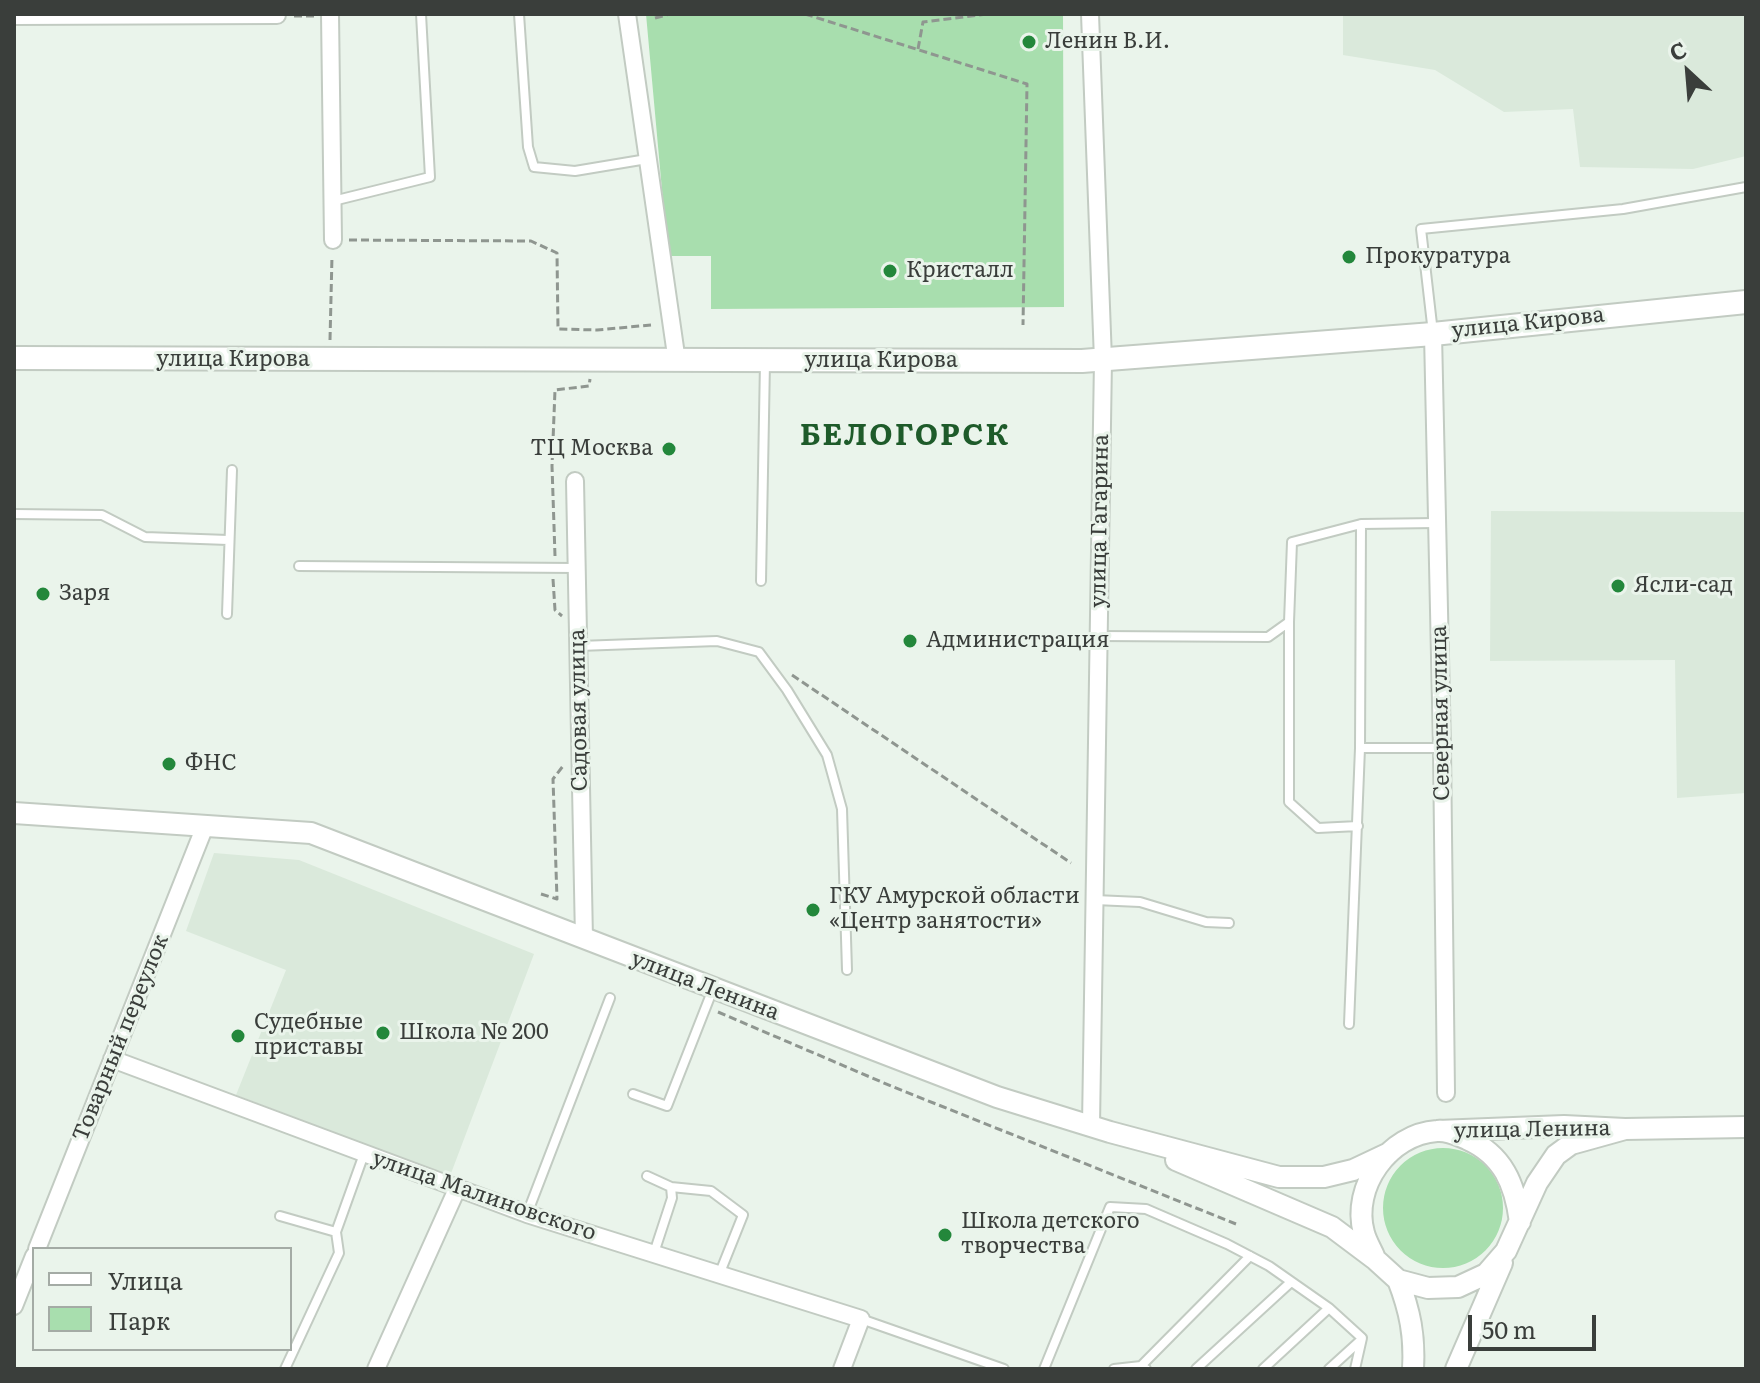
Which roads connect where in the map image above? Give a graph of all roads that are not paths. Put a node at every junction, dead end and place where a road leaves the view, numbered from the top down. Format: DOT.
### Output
graph roads {
  1 [pos="421,14"];
  2 [pos="519,14"];
  3 [pos="627,14"];
  4 [pos="1090,14"];
  5 [pos="277,15"];
  6 [pos="14,16"];
  7 [pos="330,16"];
  8 [pos="648,159"];
  9 [pos="1746,187"];
  10 [pos="332,201"];
  11 [pos="333,240"];
  12 [pos="1746,302"];
  13 [pos="1433,334"];
  14 [pos="14,358"];
  15 [pos="1103,360"];
  16 [pos="765,361"];
  17 [pos="677,362"];
  18 [pos="232,470"];
  19 [pos="575,481"];
  20 [pos="14,514"];
  21 [pos="1437,523"];
  22 [pos="1361,524"];
  23 [pos="228,540"];
  24 [pos="299,566"];
  25 [pos="576,568"];
  26 [pos="761,581"];
  27 [pos="227,614"];
  28 [pos="1289,622"];
  29 [pos="1098,636"];
  30 [pos="578,646"];
  31 [pos="1360,748"];
  32 [pos="1442,748"];
  33 [pos="14,813"];
  34 [pos="205,826"];
  35 [pos="1358,826"];
  36 [pos="1094,900"];
  37 [pos="1229,923"];
  38 [pos="584,939"];
  39 [pos="847,970"];
  40 [pos="610,998"];
  41 [pos="710,998"];
  42 [pos="1349,1024"];
  43 [pos="112,1059"];
  44 [pos="1446,1093"];
  45 [pos="633,1094"];
  46 [pos="1746,1127"];
  47 [pos="1100,1129"];
  48 [pos="1625,1129"];
  49 [pos="1438,1131"];
  50 [pos="1389,1153"];
  51 [pos="364,1154"];
  52 [pos="647,1176"];
  53 [pos="671,1187"];
  54 [pos="457,1189"];
  55 [pos="527,1214"];
  56 [pos="280,1216"];
  57 [pos="1520,1222"];
  58 [pos="336,1232"];
  59 [pos="38,1247"];
  60 [pos="1506,1251"];
  61 [pos="654,1253"];
  62 [pos="1250,1256"];
  63 [pos="1376,1260"];
  64 [pos="32,1261"];
  65 [pos="719,1275"];
  66 [pos="1398,1280"];
  67 [pos="1291,1282"];
  68 [pos="14,1306"];
  69 [pos="1329,1308"];
  70 [pos="861,1319"];
  71 [pos="1362,1338"];
  72 [pos="1144,1368"];
  73 [pos="285,1369"];
  74 [pos="376,1369"];
  75 [pos="842,1369"];
  76 [pos="1004,1369"];
  77 [pos="1044,1369"];
  78 [pos="1114,1369"];
  79 [pos="1196,1369"];
  80 [pos="1263,1369"];
  81 [pos="1329,1369"];
  82 [pos="1355,1369"];
  83 [pos="1413,1369"];
  84 [pos="1456,1369"];
  1 -- 10 [label="lane"];
  2 -- 8 [label="lane"];
  3 -- 8 [label="street"];
  4 -- 15 [label="street, улица Гагарина"];
  5 -- 6 [label="street"];
  7 -- 10 [label="street"];
  8 -- 17 [label="street"];
  9 -- 13 [label="lane"];
  10 -- 11 [label="street"];
  12 -- 13 [label="main road, улица Кирова"];
  13 -- 15 [label="main road, улица Кирова"];
  13 -- 21 [label="street, Северная улица"];
  14 -- 17 [label="main road, улица Кирова"];
  15 -- 16 [label="main road, улица Кирова"];
  15 -- 29 [label="street, улица Гагарина"];
  16 -- 17 [label="main road, улица Кирова"];
  16 -- 26 [label="lane"];
  18 -- 23 [label="lane"];
  19 -- 25 [label="street, Садовая улица"];
  20 -- 23 [label="lane"];
  21 -- 22 [label="lane"];
  21 -- 32 [label="street, Северная улица"];
  22 -- 28 [label="lane"];
  22 -- 31 [label="lane"];
  23 -- 27 [label="lane"];
  24 -- 25 [label="lane"];
  25 -- 30 [label="street, Садовая улица"];
  28 -- 29 [label="lane"];
  28 -- 35 [label="lane"];
  29 -- 36 [label="street, улица Гагарина"];
  30 -- 38 [label="street, Садовая улица"];
  30 -- 39 [label="lane"];
  31 -- 32 [label="lane"];
  31 -- 35 [label="lane"];
  32 -- 44 [label="street, Северная улица"];
  33 -- 34 [label="street, улица Ленина"];
  34 -- 38 [label="street, улица Ленина"];
  34 -- 43 [label="street, Товарный переулок"];
  35 -- 42 [label="lane"];
  36 -- 37 [label="lane"];
  36 -- 47 [label="street, улица Гагарина"];
  38 -- 41 [label="street, улица Ленина"];
  40 -- 55 [label="lane"];
  41 -- 45 [label="lane"];
  41 -- 47 [label="street, улица Ленина"];
  43 -- 51 [label="street, улица Малиновского"];
  43 -- 59 [label="street, Товарный переулок"];
  46 -- 48 [label="street, улица Ленина"];
  47 -- 50 [label="street, улица Ленина"];
  47 -- 63 [label="street"];
  48 -- 49 [label="street, улица Ленина"];
  48 -- 57 [label="street, улица Ленина"];
  49 -- 50 [label="street"];
  49 -- 57 [label="street"];
  50 -- 63 [label="street"];
  51 -- 54 [label="street, улица Малиновского"];
  51 -- 58 [label="lane"];
  52 -- 53 [label="lane"];
  53 -- 61 [label="lane"];
  53 -- 65 [label="lane"];
  54 -- 55 [label="street, улица Малиновского"];
  54 -- 74 [label="street"];
  55 -- 61 [label="street, улица Малиновского"];
  56 -- 58 [label="lane"];
  57 -- 60 [label="street"];
  58 -- 73 [label="lane"];
  60 -- 66 [label="street"];
  60 -- 84 [label="street"];
  61 -- 65 [label="street, улица Малиновского"];
  62 -- 67 [label="lane"];
  62 -- 72 [label="lane"];
  62 -- 77 [label="lane"];
  63 -- 66 [label="street"];
  64 -- 68 [label="street"];
  65 -- 70 [label="street, улица Малиновского"];
  66 -- 83 [label="street"];
  67 -- 69 [label="lane"];
  67 -- 79 [label="lane"];
  69 -- 71 [label="lane"];
  69 -- 80 [label="lane"];
  70 -- 75 [label="street"];
  70 -- 76 [label="lane"];
  71 -- 81 [label="lane"];
  71 -- 82 [label="lane"];
  72 -- 78 [label="lane"];
}
